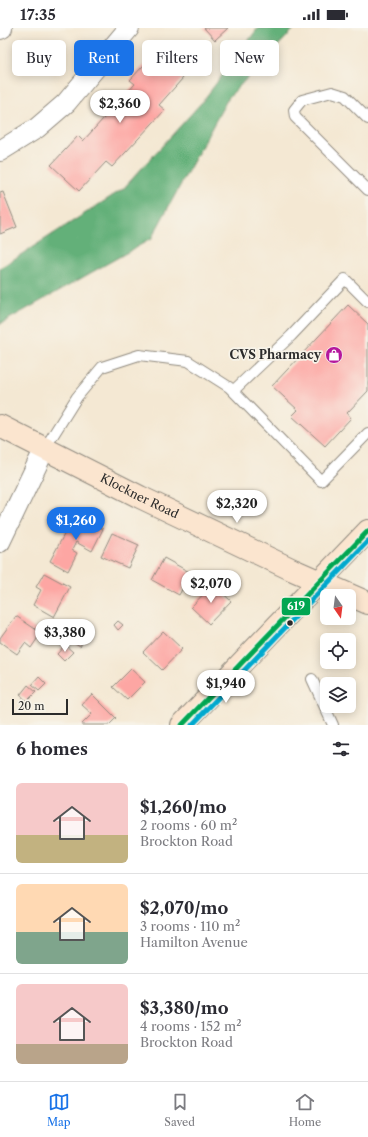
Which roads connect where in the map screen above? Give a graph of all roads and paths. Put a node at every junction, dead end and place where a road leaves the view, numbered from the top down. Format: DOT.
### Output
graph roads {
  1 [pos="129,28"];
  2 [pos="368,119"];
  3 [pos="0,151"];
  4 [pos="368,190"];
  5 [pos="368,302"];
  6 [pos="233,391"];
  7 [pos="0,426"];
  8 [pos="368,433"];
  9 [pos="45,448"];
  10 [pos="368,531"];
  11 [pos="0,542"];
  12 [pos="320,581"];
  13 [pos="368,603"];
  14 [pos="312,679"];
  15 [pos="182,725"];
  16 [pos="333,725"];
  1 -- 3 [label="street"];
  2 -- 4 [label="lane"];
  5 -- 6 [label="lane"];
  6 -- 8 [label="lane"];
  6 -- 9 [label="lane"];
  7 -- 9 [label="main road, Klockner Road"];
  9 -- 11 [label="street"];
  9 -- 12 [label="main road, Klockner Road"];
  10 -- 12 [label="main road"];
  12 -- 13 [label="main road, Klockner Road"];
  12 -- 15 [label="main road"];
  14 -- 16 [label="lane"];
}
